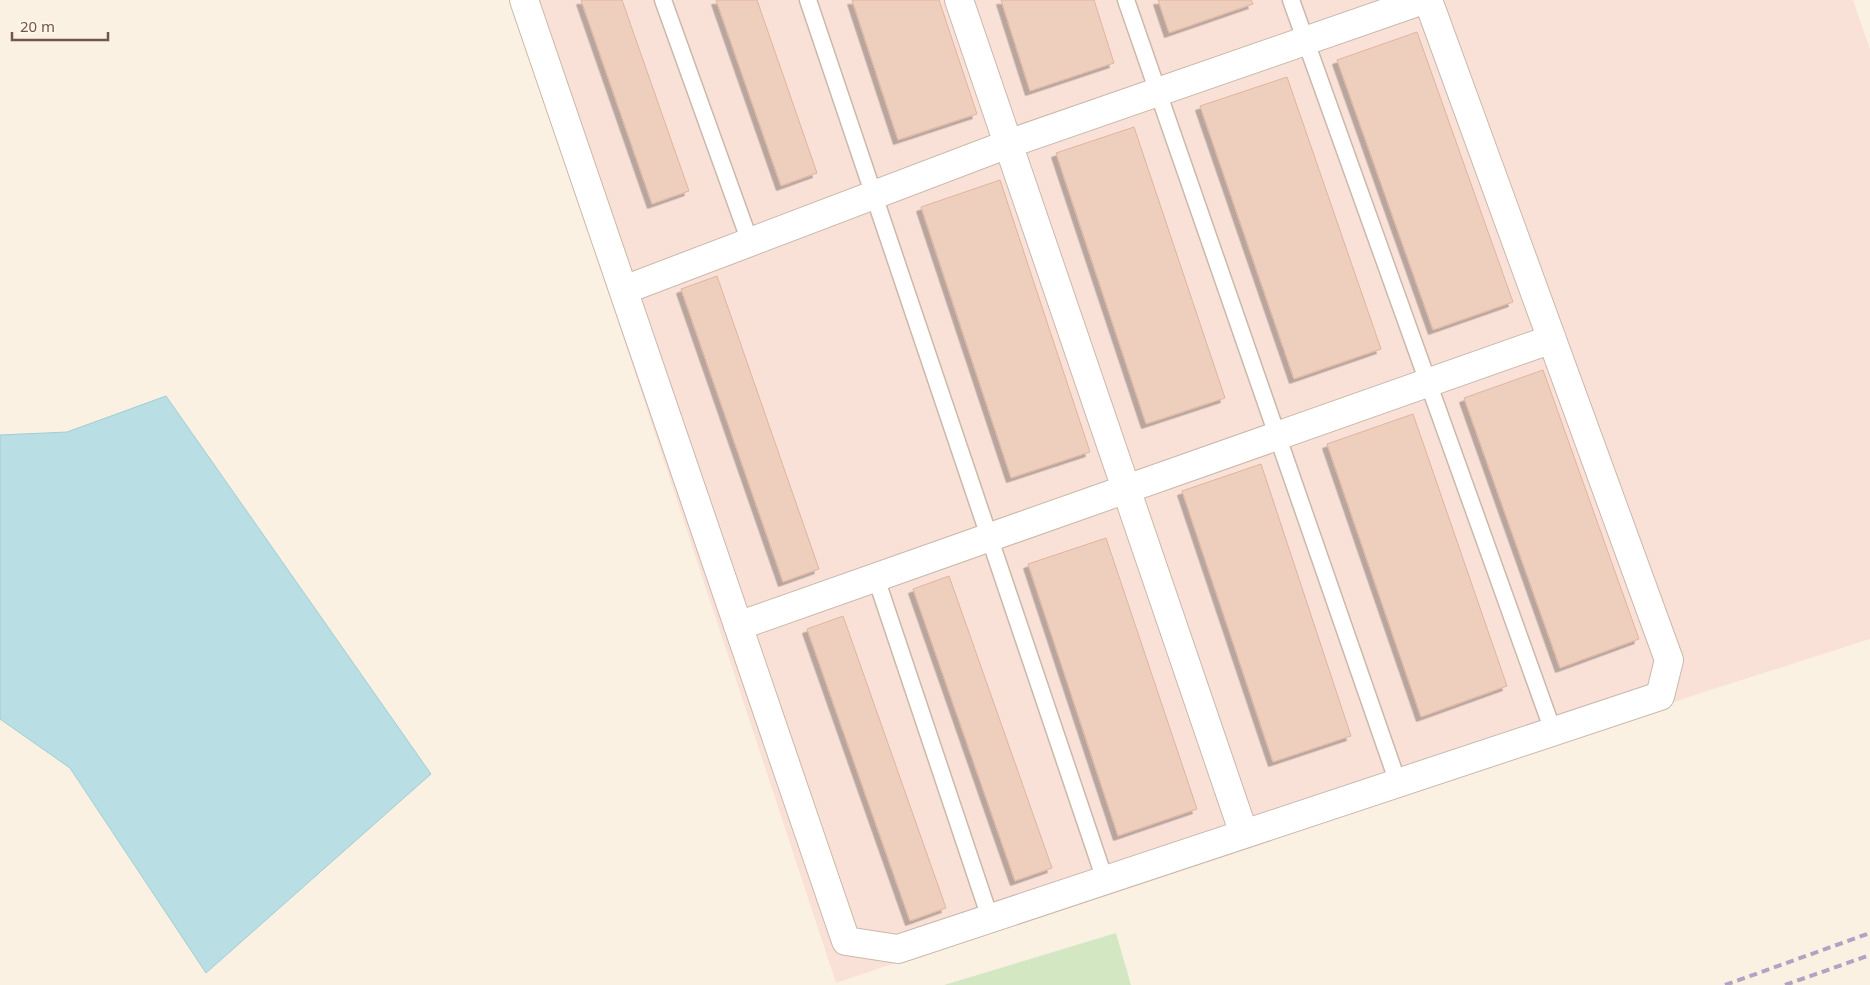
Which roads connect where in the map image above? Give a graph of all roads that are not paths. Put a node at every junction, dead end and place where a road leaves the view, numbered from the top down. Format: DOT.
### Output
graph roads {
  1 [pos="524,0"];
  2 [pos="663,0"];
  3 [pos="808,0"];
  4 [pos="959,0"];
  5 [pos="1126,0"];
  6 [pos="1291,0"];
  7 [pos="1423,0"];
  8 [pos="1428,0"];
  9 [pos="1306,41"];
  10 [pos="1158,92"];
  11 [pos="1008,144"];
  12 [pos="873,195"];
  13 [pos="750,242"];
  14 [pos="624,290"];
  15 [pos="1552,339"];
  16 [pos="1429,383"];
  17 [pos="1278,436"];
  18 [pos="1126,490"];
  19 [pos="989,538"];
  20 [pos="876,578"];
  21 [pos="738,626"];
  22 [pos="1553,731"];
  23 [pos="1398,783"];
  24 [pos="1244,834"];
  25 [pos="1105,880"];
  26 [pos="990,918"];
  1 -- 14 [label="street"];
  2 -- 13 [label="lane"];
  3 -- 12 [label="lane"];
  4 -- 11 [label="street"];
  5 -- 10 [label="lane"];
  6 -- 9 [label="lane"];
  7 -- 9 [label="street"];
  8 -- 15 [label="street"];
  9 -- 10 [label="street"];
  9 -- 16 [label="lane"];
  10 -- 11 [label="street"];
  10 -- 17 [label="lane"];
  11 -- 12 [label="street"];
  11 -- 18 [label="street"];
  12 -- 13 [label="street"];
  12 -- 19 [label="lane"];
  13 -- 14 [label="street"];
  14 -- 21 [label="street"];
  15 -- 16 [label="street"];
  15 -- 22 [label="street"];
  16 -- 17 [label="street"];
  16 -- 22 [label="lane"];
  17 -- 18 [label="street"];
  17 -- 23 [label="lane"];
  18 -- 19 [label="street"];
  18 -- 24 [label="street"];
  19 -- 20 [label="street"];
  19 -- 25 [label="lane"];
  20 -- 21 [label="street"];
  20 -- 26 [label="lane"];
  21 -- 26 [label="street"];
  22 -- 23 [label="street"];
  23 -- 24 [label="street"];
  24 -- 25 [label="street"];
  25 -- 26 [label="street"];
}
